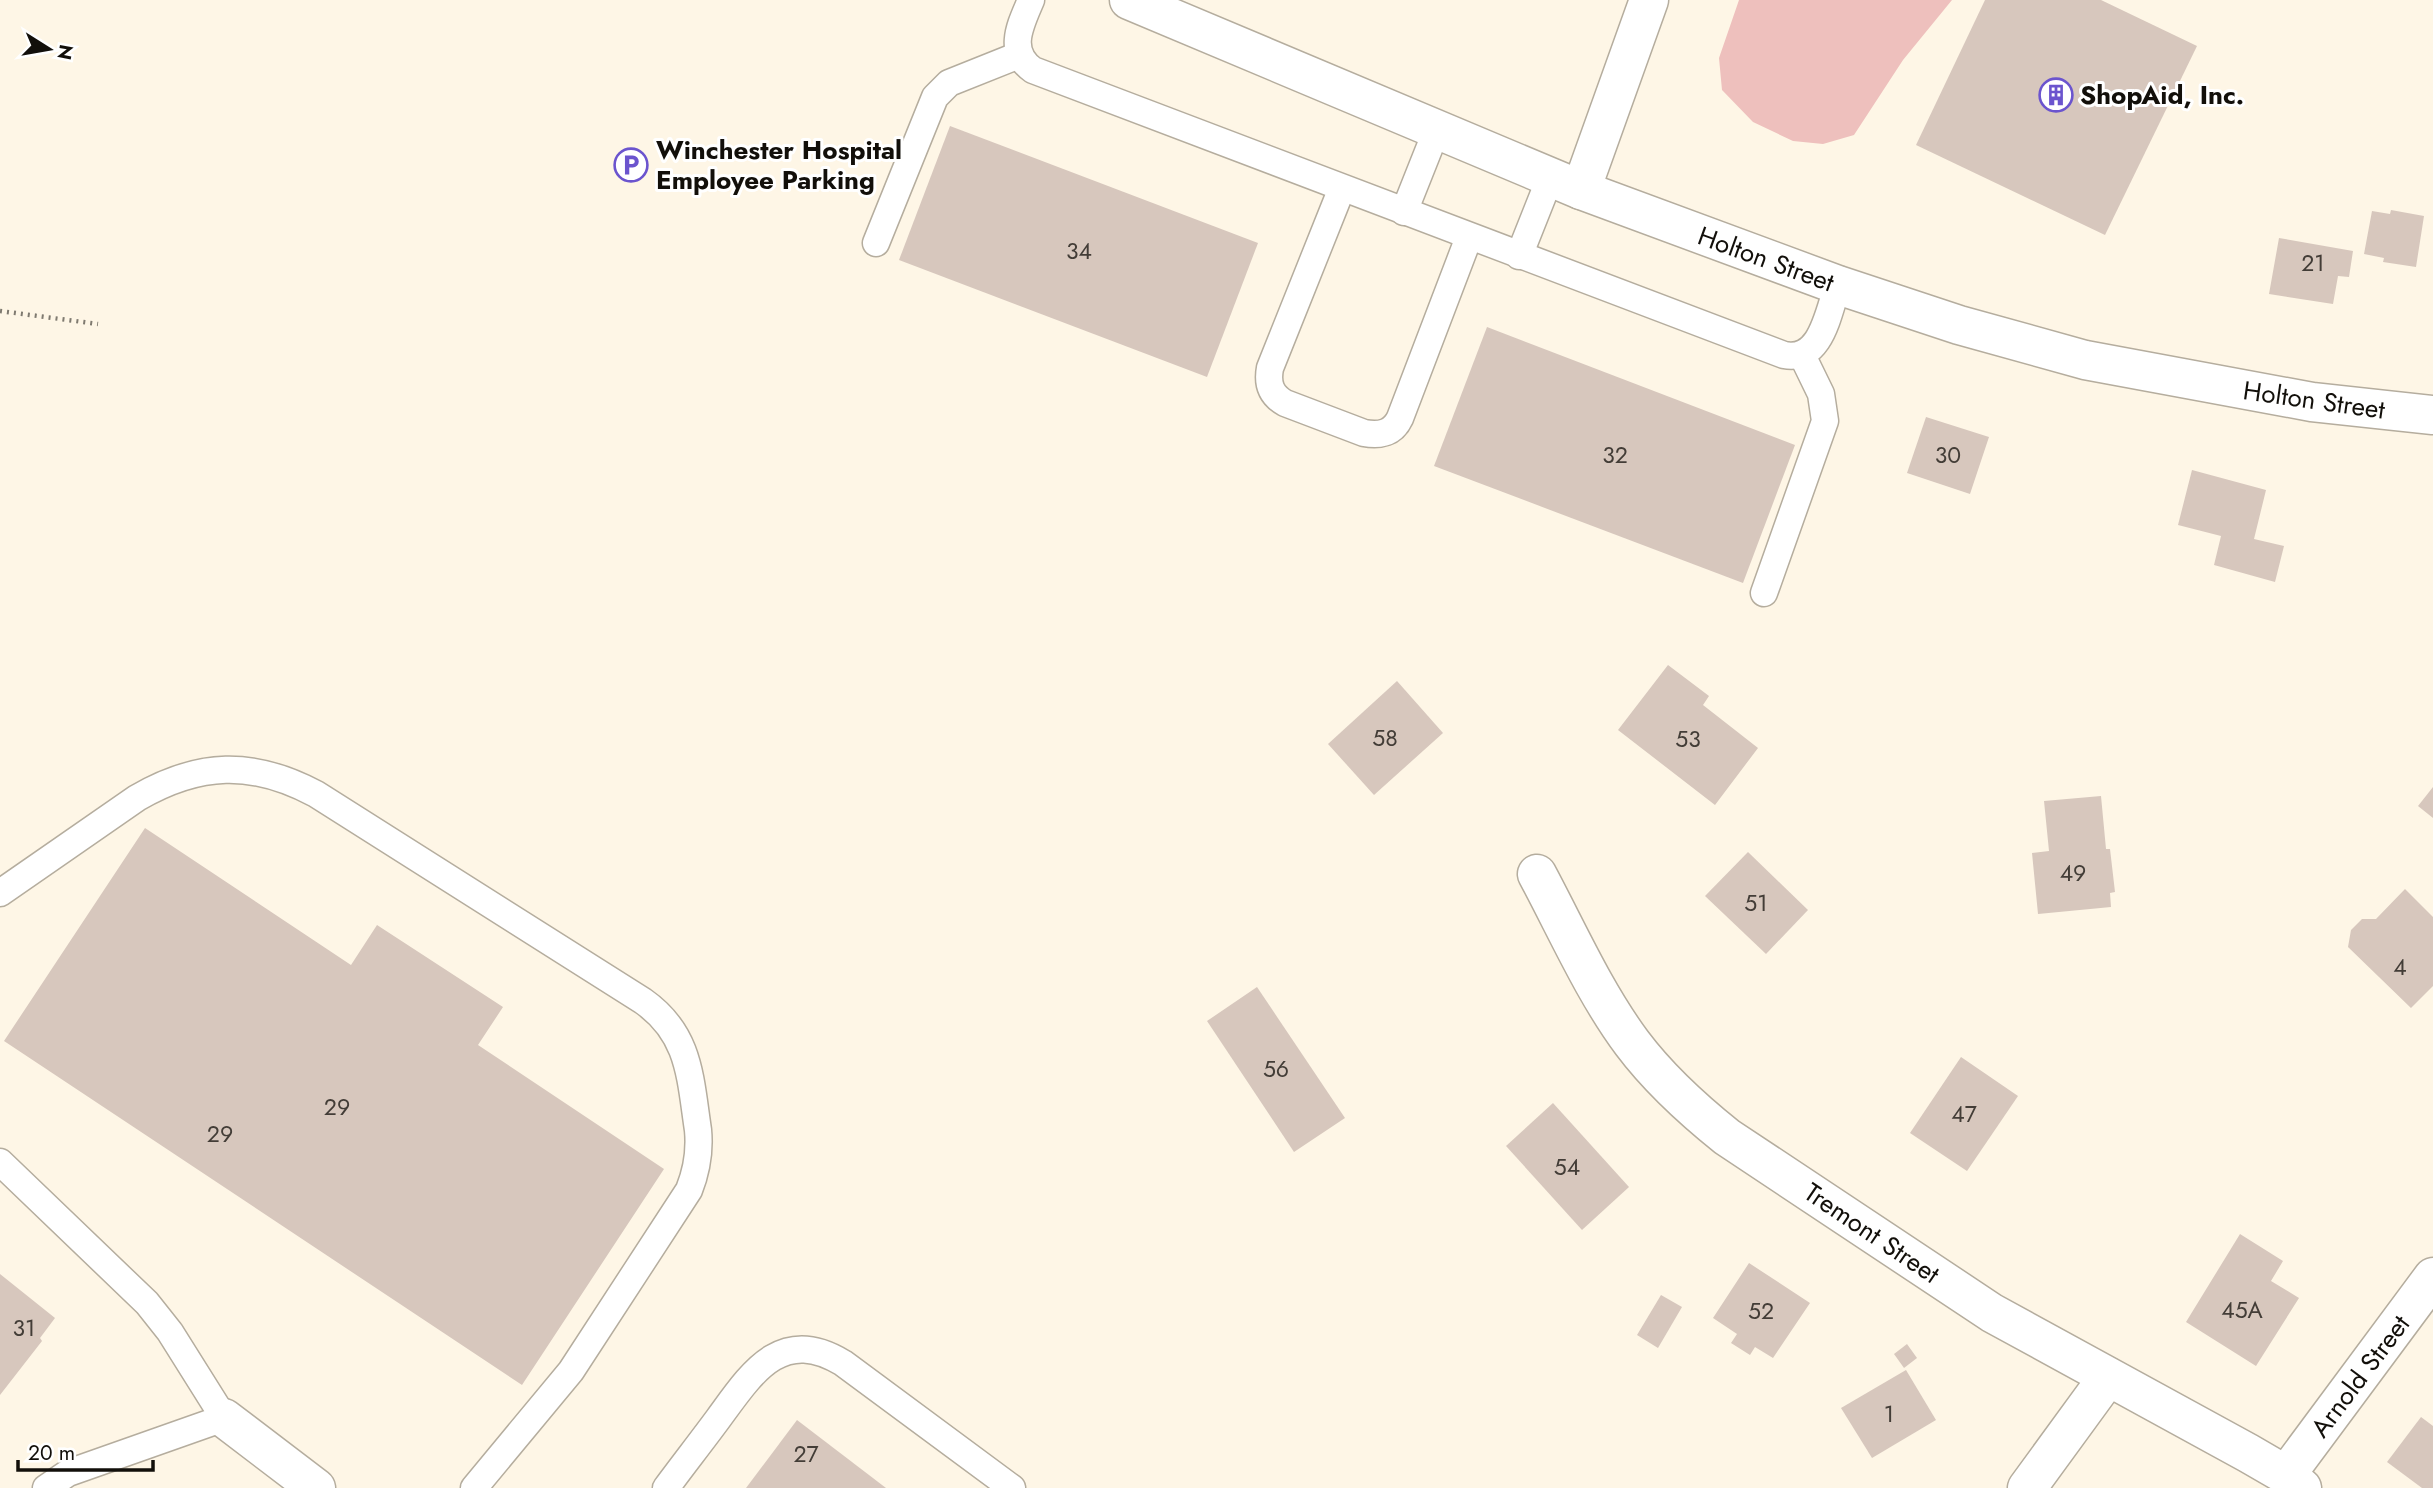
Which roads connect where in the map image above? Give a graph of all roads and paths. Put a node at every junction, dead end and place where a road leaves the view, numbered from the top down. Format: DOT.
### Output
graph roads {
  1 [pos="1031,0"];
  2 [pos="1650,0"];
  3 [pos="1145,3"];
  4 [pos="1019,55"];
  5 [pos="1437,129"];
  6 [pos="1565,184"];
  7 [pos="1342,188"];
  8 [pos="1404,212"];
  9 [pos="1469,237"];
  10 [pos="876,243"];
  11 [pos="1519,256"];
  12 [pos="1838,285"];
  13 [pos="0,311"];
  14 [pos="98,324"];
  15 [pos="1802,355"];
  16 [pos="2433,415"];
  17 [pos="1764,593"];
  18 [pos="1537,874"];
  19 [pos="0,893"];
  20 [pos="0,1162"];
  21 [pos="2433,1277"];
  22 [pos="2108,1377"];
  23 [pos="224,1418"];
  24 [pos="2294,1482"];
  25 [pos="46,1488"];
  26 [pos="316,1488"];
  27 [pos="474,1488"];
  28 [pos="666,1488"];
  29 [pos="1012,1488"];
  30 [pos="2026,1488"];
  1 -- 4 [label="lane"];
  2 -- 6 [label="street"];
  3 -- 5 [label="street, Holton Street"];
  4 -- 7 [label="lane"];
  4 -- 10 [label="lane"];
  5 -- 6 [label="street, Holton Street"];
  5 -- 8 [label="lane"];
  6 -- 11 [label="lane"];
  6 -- 12 [label="street, Holton Street"];
  7 -- 8 [label="lane"];
  7 -- 9 [label="lane"];
  8 -- 9 [label="lane"];
  9 -- 11 [label="lane"];
  11 -- 15 [label="lane"];
  12 -- 15 [label="lane"];
  12 -- 16 [label="street, Holton Street"];
  13 -- 14 [label="path"];
  15 -- 17 [label="lane"];
  18 -- 22 [label="street, Tremont Street"];
  19 -- 27 [label="lane"];
  20 -- 23 [label="lane"];
  21 -- 24 [label="street, Arnold Street"];
  22 -- 24 [label="street, Tremont Street"];
  22 -- 30 [label="street"];
  23 -- 25 [label="lane"];
  23 -- 26 [label="street"];
  28 -- 29 [label="lane"];
}
